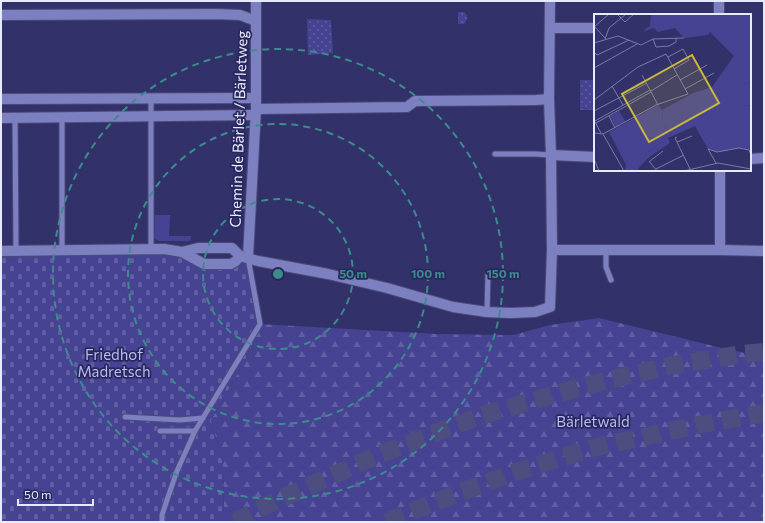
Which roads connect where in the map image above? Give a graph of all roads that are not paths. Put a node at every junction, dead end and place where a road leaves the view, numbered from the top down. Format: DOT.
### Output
graph roads {
  1 [pos="256,1"];
  2 [pos="550,1"];
  3 [pos="719,1"];
  4 [pos="719,14"];
  5 [pos="1,15"];
  6 [pos="256,21"];
  7 [pos="550,28"];
  8 [pos="594,28"];
  9 [pos="255,98"];
  10 [pos="1,99"];
  11 [pos="151,99"];
  12 [pos="549,99"];
  13 [pos="256,112"];
  14 [pos="151,116"];
  15 [pos="62,117"];
  16 [pos="1,118"];
  17 [pos="15,118"];
  18 [pos="495,154"];
  19 [pos="551,156"];
  20 [pos="594,157"];
  21 [pos="764,158"];
  22 [pos="751,159"];
  23 [pos="720,171"];
  24 [pos="151,249"];
  25 [pos="62,250"];
  26 [pos="552,250"];
  27 [pos="606,250"];
  28 [pos="720,250"];
  29 [pos="1,251"];
  30 [pos="16,251"];
  31 [pos="764,251"];
  32 [pos="182,252"];
  33 [pos="244,256"];
  34 [pos="488,274"];
  35 [pos="611,280"];
  36 [pos="487,312"];
  37 [pos="125,417"];
  38 [pos="203,418"];
  39 [pos="160,431"];
  40 [pos="195,431"];
  41 [pos="162,522"];
  1 -- 6 [label="street, Chemin de Bärlet / Bärletweg"];
  2 -- 7 [label="street"];
  3 -- 4 [label="street"];
  5 -- 6 [label="street"];
  6 -- 9 [label="street, Chemin de Bärlet / Bärletweg"];
  7 -- 8 [label="street"];
  7 -- 12 [label="street"];
  9 -- 11 [label="street"];
  9 -- 13 [label="street, Chemin de Bärlet / Bärletweg"];
  10 -- 11 [label="street"];
  11 -- 14 [label="lane"];
  12 -- 13 [label="street"];
  12 -- 19 [label="street"];
  13 -- 14 [label="street"];
  13 -- 33 [label="street, Chemin de Bärlet / Bärletweg"];
  14 -- 15 [label="street"];
  14 -- 24 [label="lane"];
  15 -- 17 [label="street"];
  15 -- 25 [label="lane"];
  16 -- 17 [label="street"];
  17 -- 30 [label="lane"];
  18 -- 19 [label="lane"];
  19 -- 20 [label="street"];
  19 -- 26 [label="street"];
  21 -- 22 [label="street"];
  23 -- 28 [label="street"];
  24 -- 25 [label="street"];
  24 -- 32 [label="street"];
  25 -- 30 [label="street"];
  26 -- 27 [label="street"];
  26 -- 36 [label="street"];
  27 -- 28 [label="street"];
  27 -- 35 [label="lane"];
  28 -- 31 [label="street"];
  29 -- 30 [label="street"];
  32 -- 33 [label="street"];
  32 -- 33 [label="street"];
  33 -- 36 [label="street"];
  33 -- 38 [label="lane"];
  34 -- 36 [label="lane"];
  37 -- 38 [label="lane"];
  38 -- 40 [label="lane"];
  39 -- 40 [label="lane"];
  40 -- 41 [label="lane"];
}
